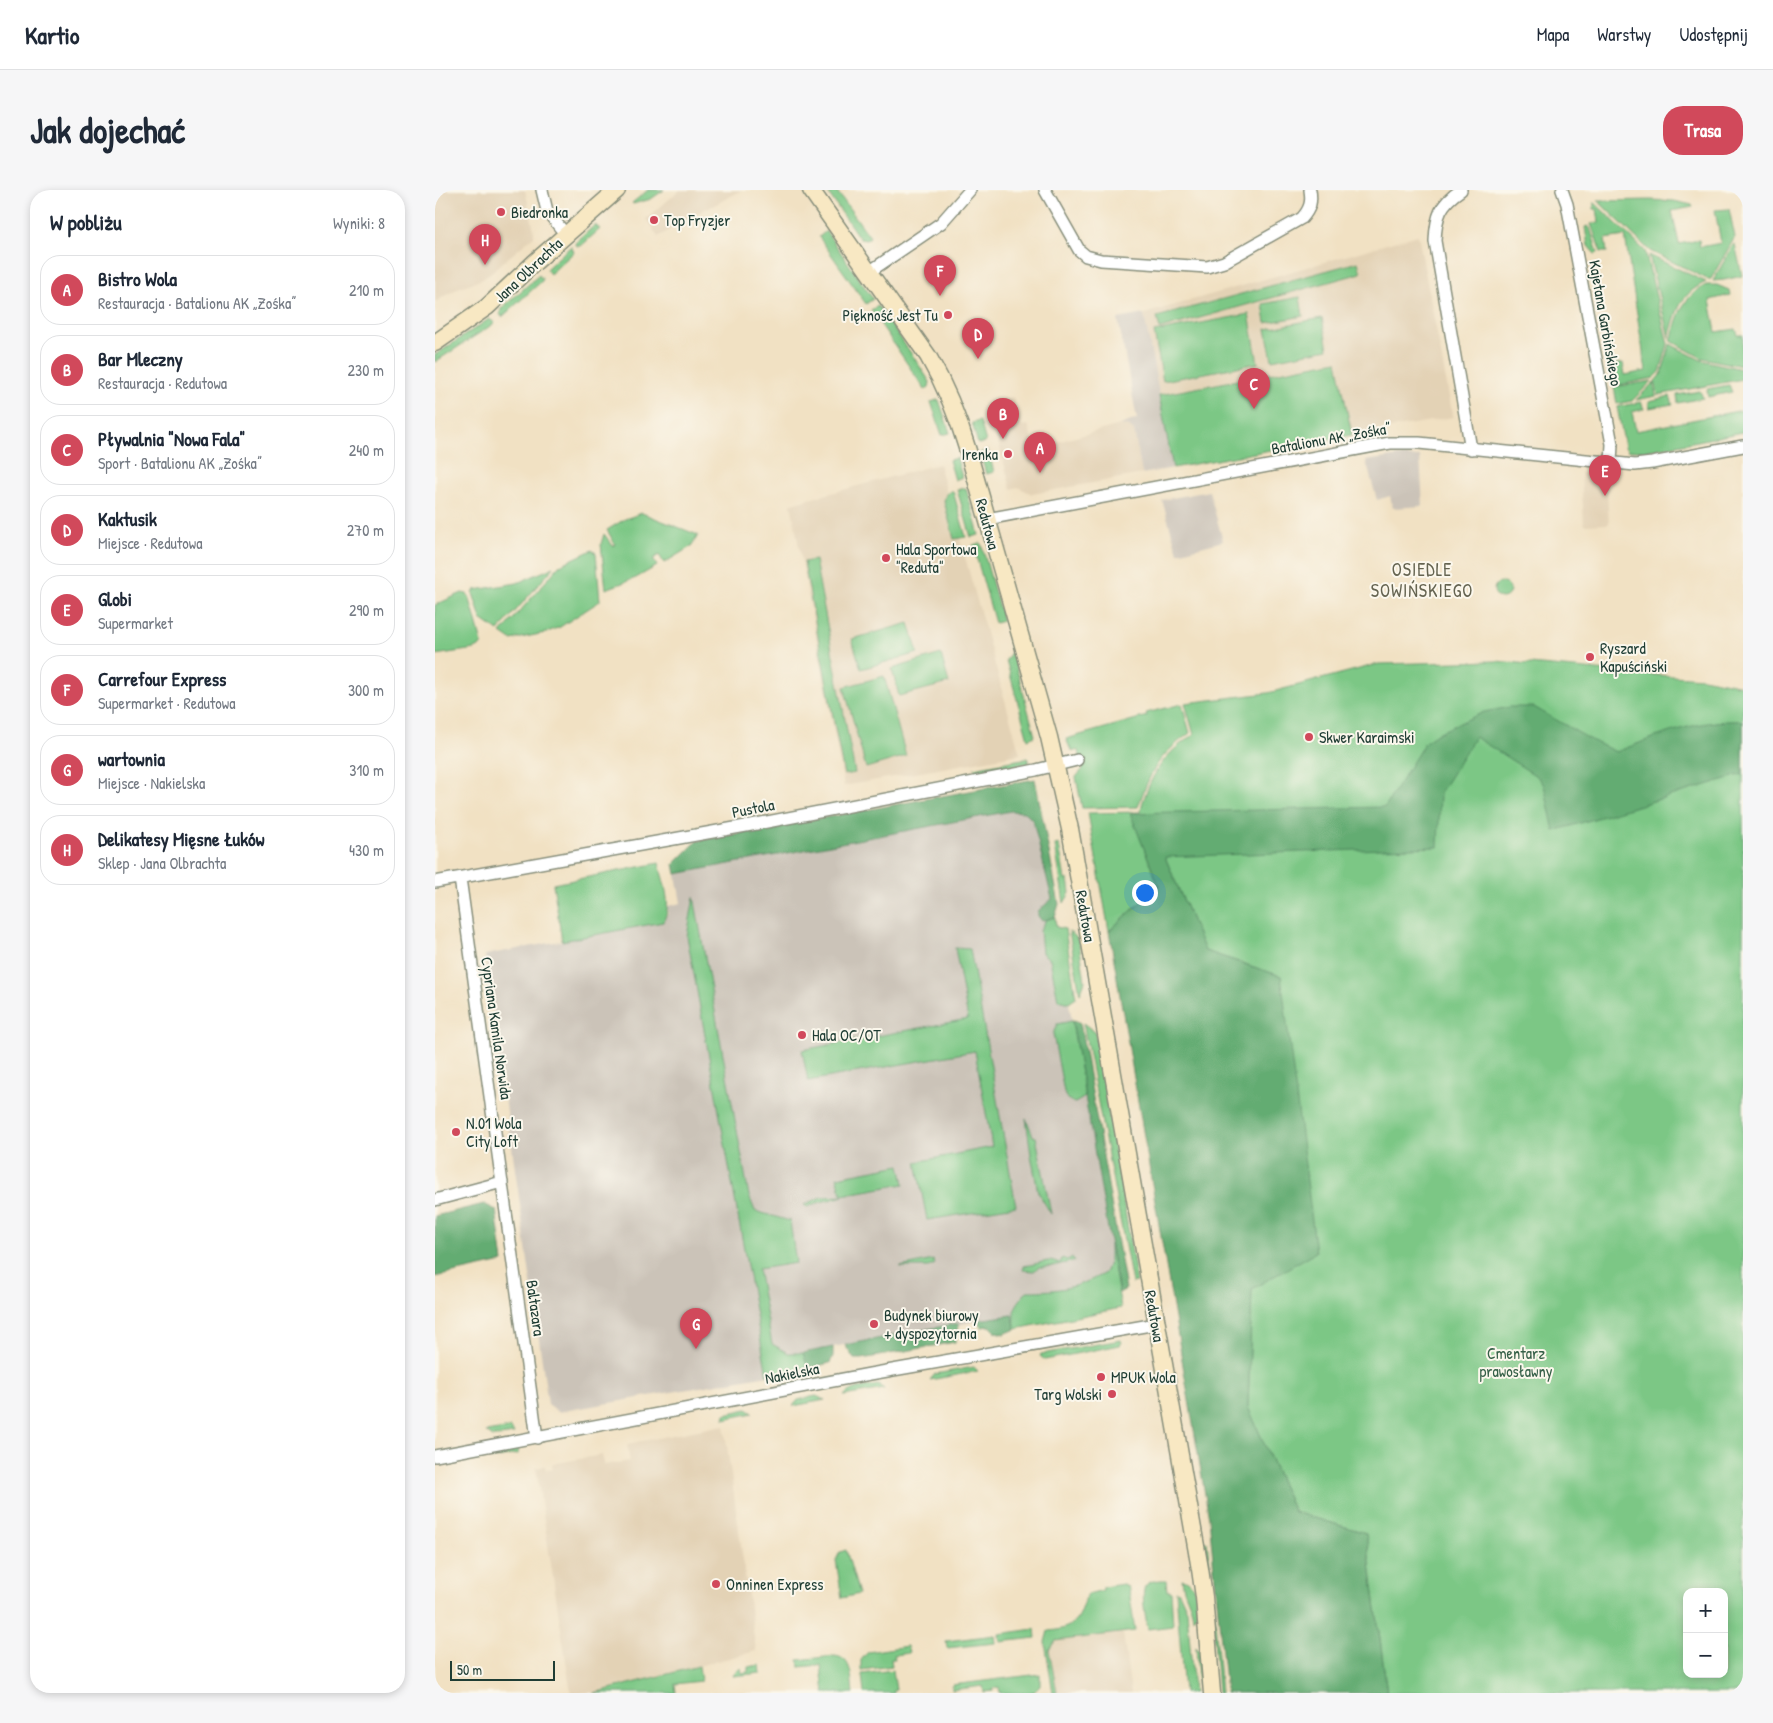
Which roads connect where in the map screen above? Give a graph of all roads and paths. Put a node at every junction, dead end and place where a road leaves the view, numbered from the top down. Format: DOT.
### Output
graph roads {
  1 [pos="542,190"];
  2 [pos="617,190"];
  3 [pos="811,190"];
  4 [pos="970,190"];
  5 [pos="1045,190"];
  6 [pos="1310,190"];
  7 [pos="1461,190"];
  8 [pos="1562,190"];
  9 [pos="566,235"];
  10 [pos="869,272"];
  11 [pos="435,343"];
  12 [pos="1743,446"];
  13 [pos="1471,449"];
  14 [pos="1611,463"];
  15 [pos="987,519"];
  16 [pos="1077,760"];
  17 [pos="1056,765"];
  18 [pos="460,878"];
  19 [pos="435,882"];
  20 [pos="502,1182"];
  21 [pos="435,1200"];
  22 [pos="1157,1324"];
  23 [pos="537,1438"];
  24 [pos="435,1456"];
  25 [pos="1212,1693"];
  1 -- 9 [label="street"];
  2 -- 9 [label="street, Jana Olbrachta"];
  3 -- 10 [label="street, Redutowa"];
  4 -- 10 [label="street"];
  5 -- 6 [label="street"];
  7 -- 13 [label="street"];
  8 -- 14 [label="street, Kajetana Garbińskiego"];
  9 -- 11 [label="street, Jana Olbrachta"];
  10 -- 15 [label="street, Redutowa"];
  12 -- 14 [label="street, Batalionu AK „Zośka”"];
  13 -- 14 [label="street, Batalionu AK „Zośka”"];
  13 -- 15 [label="street, Batalionu AK „Zośka”"];
  15 -- 17 [label="street, Redutowa"];
  16 -- 17 [label="street, Pustola"];
  17 -- 18 [label="street, Pustola"];
  17 -- 22 [label="street, Redutowa"];
  18 -- 19 [label="street, Pustola"];
  18 -- 20 [label="street, Cypriana Kamila Norwida"];
  20 -- 21 [label="street"];
  20 -- 23 [label="street, Baltazara"];
  22 -- 23 [label="street, Nakielska"];
  22 -- 25 [label="street, Redutowa"];
  23 -- 24 [label="street, Nakielska"];
}
